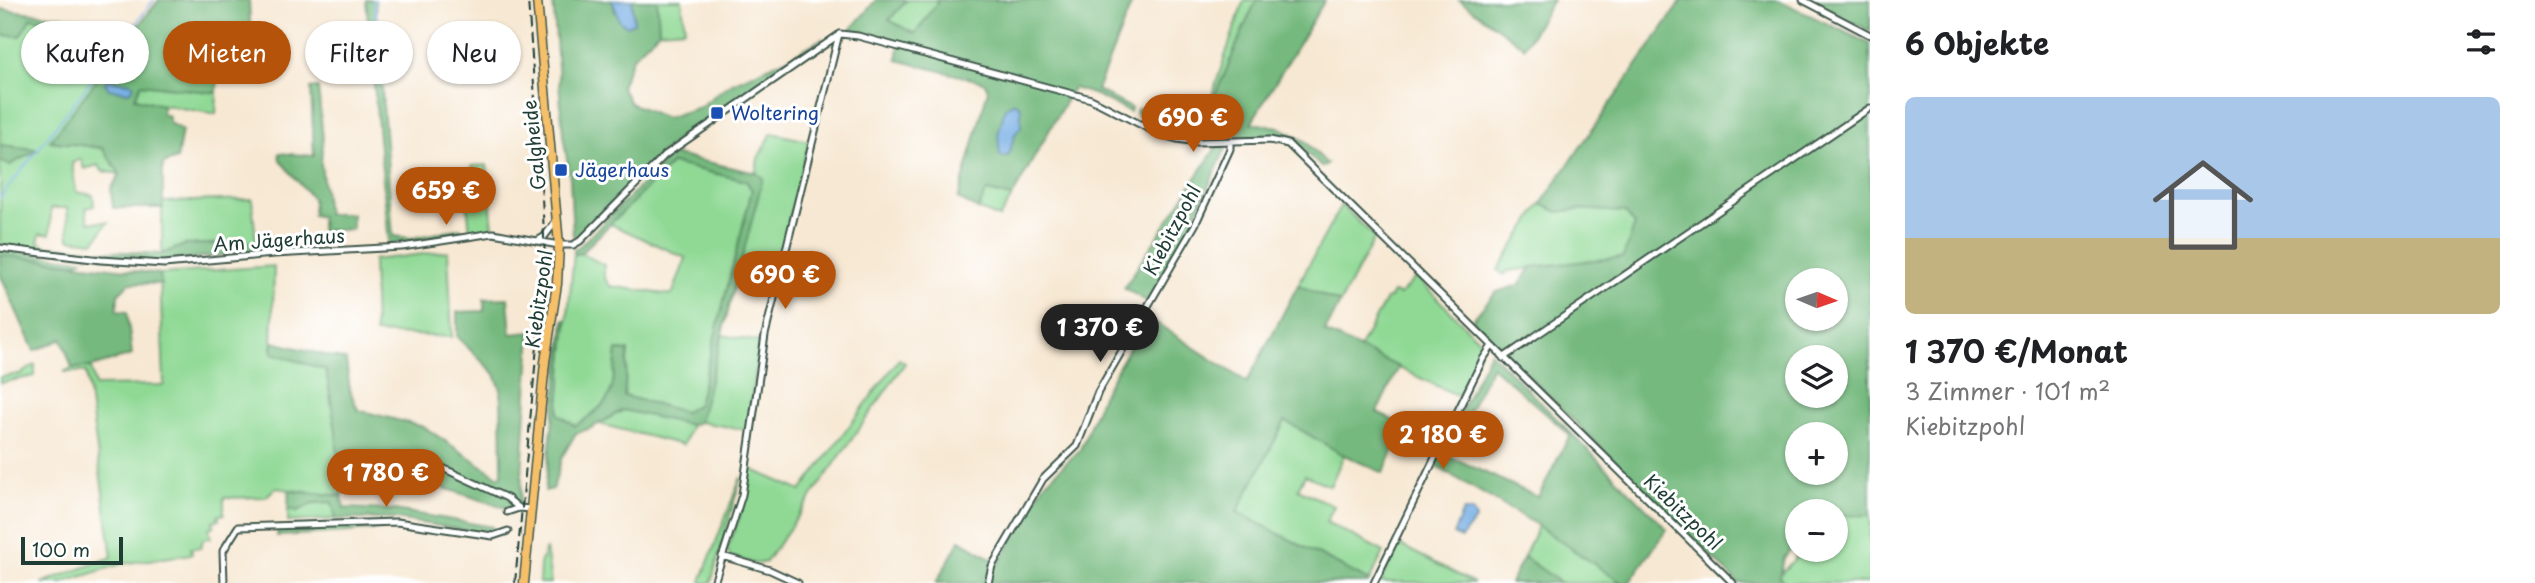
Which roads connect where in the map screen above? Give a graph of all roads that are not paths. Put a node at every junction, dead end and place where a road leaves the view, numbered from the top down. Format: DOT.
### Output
graph roads {
  1 [pos="537,0"];
  2 [pos="1803,0"];
  3 [pos="840,34"];
  4 [pos="1870,35"];
  5 [pos="1870,108"];
  6 [pos="1230,141"];
  7 [pos="558,218"];
  8 [pos="537,241"];
  9 [pos="559,245"];
  10 [pos="0,248"];
  11 [pos="1492,346"];
  12 [pos="1503,358"];
  13 [pos="432,463"];
  14 [pos="519,508"];
  15 [pos="531,509"];
  16 [pos="507,512"];
  17 [pos="508,531"];
  18 [pos="722,556"];
  19 [pos="224,583"];
  20 [pos="524,583"];
  21 [pos="714,583"];
  22 [pos="798,583"];
  23 [pos="988,583"];
  24 [pos="1374,583"];
  25 [pos="1733,583"];
  1 -- 7 [label="main road, Galgheide"];
  2 -- 4 [label="street"];
  3 -- 6 [label="street, Kiebitzpohl"];
  3 -- 9 [label="street, Kiebitzpohl"];
  3 -- 18 [label="street"];
  5 -- 12 [label="street"];
  6 -- 11 [label="street, Kiebitzpohl"];
  6 -- 23 [label="street, Kiebitzpohl"];
  7 -- 8 [label="street"];
  7 -- 9 [label="main road, Galgheide"];
  8 -- 9 [label="street, Am Jägerhaus"];
  8 -- 10 [label="street, Am Jägerhaus"];
  9 -- 15 [label="main road, Kiebitzpohl"];
  11 -- 12 [label="street, Kiebitzpohl"];
  11 -- 24 [label="street"];
  12 -- 25 [label="street, Kiebitzpohl"];
  13 -- 14 [label="street"];
  14 -- 15 [label="street"];
  14 -- 16 [label="street"];
  15 -- 20 [label="main road, Kiebitzpohl"];
  17 -- 19 [label="street"];
  18 -- 21 [label="street"];
  18 -- 22 [label="street"];
}
